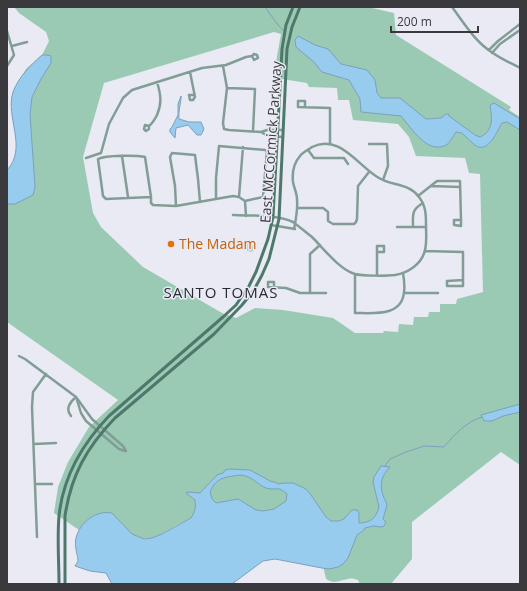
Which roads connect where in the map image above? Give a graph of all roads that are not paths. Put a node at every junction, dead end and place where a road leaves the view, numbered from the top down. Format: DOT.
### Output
graph roads {
  1 [pos="293,7"];
  2 [pos="300,7"];
  3 [pos="452,7"];
  4 [pos="520,24"];
  5 [pos="520,30"];
  6 [pos="7,31"];
  7 [pos="27,42"];
  8 [pos="12,46"];
  9 [pos="489,50"];
  10 [pos="492,53"];
  11 [pos="252,56"];
  12 [pos="7,66"];
  13 [pos="223,66"];
  14 [pos="520,68"];
  15 [pos="190,72"];
  16 [pos="157,82"];
  17 [pos="227,88"];
  18 [pos="194,95"];
  19 [pos="305,107"];
  20 [pos="149,126"];
  21 [pos="277,130"];
  22 [pos="283,130"];
  23 [pos="253,131"];
  24 [pos="261,132"];
  25 [pos="276,136"];
  26 [pos="282,137"];
  27 [pos="330,144"];
  28 [pos="369,144"];
  29 [pos="243,147"];
  30 [pos="308,150"];
  31 [pos="122,156"];
  32 [pos="86,158"];
  33 [pos="348,164"];
  34 [pos="370,172"];
  35 [pos="383,180"];
  36 [pos="431,186"];
  37 [pos="460,187"];
  38 [pos="418,196"];
  39 [pos="128,197"];
  40 [pos="151,197"];
  41 [pos="239,197"];
  42 [pos="216,199"];
  43 [pos="245,201"];
  44 [pos="200,202"];
  45 [pos="423,203"];
  46 [pos="176,206"];
  47 [pos="298,208"];
  48 [pos="233,215"];
  49 [pos="246,216"];
  50 [pos="273,217"];
  51 [pos="279,219"];
  52 [pos="461,220"];
  53 [pos="295,223"];
  54 [pos="271,225"];
  55 [pos="277,226"];
  56 [pos="397,227"];
  57 [pos="413,227"];
  58 [pos="426,227"];
  59 [pos="300,228"];
  60 [pos="294,229"];
  61 [pos="320,245"];
  62 [pos="425,251"];
  63 [pos="377,252"];
  64 [pos="403,273"];
  65 [pos="355,274"];
  66 [pos="377,275"];
  67 [pos="463,280"];
  68 [pos="274,288"];
  69 [pos="310,293"];
  70 [pos="326,293"];
  71 [pos="404,293"];
  72 [pos="438,293"];
  73 [pos="238,302"];
  74 [pos="242,305"];
  75 [pos="19,356"];
  76 [pos="46,374"];
  77 [pos="76,397"];
  78 [pos="71,416"];
  79 [pos="99,426"];
  80 [pos="96,430"];
  81 [pos="104,430"];
  82 [pos="100,434"];
  83 [pos="56,443"];
  84 [pos="34,444"];
  85 [pos="36,484"];
  86 [pos="52,484"];
  87 [pos="64,491"];
  88 [pos="69,493"];
  89 [pos="37,538"];
  90 [pos="59,584"];
  91 [pos="65,584"];
  1 -- 21 [label="main road, East McCormick Parkway"];
  2 -- 22 [label="main road, East McCormick Parkway"];
  3 -- 9 [label="street"];
  4 -- 9 [label="street"];
  5 -- 10 [label="street"];
  6 -- 8 [label="street"];
  7 -- 8 [label="street"];
  8 -- 12 [label="street"];
  9 -- 10 [label="street"];
  10 -- 14 [label="street"];
  11 -- 13 [label="street"];
  13 -- 15 [label="street"];
  13 -- 17 [label="street"];
  15 -- 16 [label="street"];
  15 -- 18 [label="street"];
  16 -- 20 [label="street"];
  16 -- 32 [label="street"];
  17 -- 23 [label="street"];
  17 -- 23 [label="street"];
  19 -- 27 [label="street"];
  21 -- 22 [label="street"];
  21 -- 24 [label="street"];
  21 -- 25 [label="main road, East McCormick Parkway"];
  22 -- 26 [label="main road, East McCormick Parkway"];
  23 -- 24 [label="street"];
  24 -- 25 [label="street"];
  25 -- 26 [label="street"];
  25 -- 50 [label="main road, East McCormick Parkway"];
  26 -- 51 [label="main road, East McCormick Parkway"];
  27 -- 30 [label="street"];
  27 -- 34 [label="street"];
  28 -- 35 [label="street"];
  29 -- 41 [label="street"];
  29 -- 42 [label="street"];
  29 -- 43 [label="street"];
  30 -- 33 [label="street"];
  30 -- 47 [label="street"];
  31 -- 39 [label="street"];
  31 -- 39 [label="street"];
  31 -- 40 [label="street"];
  34 -- 35 [label="street"];
  34 -- 47 [label="street"];
  35 -- 38 [label="street"];
  36 -- 37 [label="street"];
  36 -- 37 [label="street"];
  36 -- 38 [label="street"];
  37 -- 52 [label="street"];
  38 -- 45 [label="street"];
  39 -- 40 [label="street"];
  40 -- 46 [label="street"];
  41 -- 42 [label="street"];
  41 -- 43 [label="street"];
  42 -- 44 [label="street"];
  43 -- 49 [label="street"];
  44 -- 46 [label="street"];
  44 -- 46 [label="street"];
  45 -- 57 [label="street"];
  45 -- 58 [label="street"];
  47 -- 53 [label="street"];
  48 -- 49 [label="street"];
  49 -- 50 [label="street"];
  50 -- 51 [label="street"];
  50 -- 54 [label="main road, East McCormick Parkway"];
  51 -- 53 [label="street"];
  51 -- 55 [label="main road, East McCormick Parkway"];
  53 -- 59 [label="street"];
  53 -- 60 [label="street"];
  54 -- 55 [label="street"];
  54 -- 73 [label="main road, East McCormick Parkway"];
  55 -- 60 [label="street"];
  55 -- 74 [label="main road, East McCormick Parkway"];
  56 -- 57 [label="street"];
  57 -- 58 [label="street"];
  58 -- 62 [label="street"];
  59 -- 60 [label="street"];
  59 -- 61 [label="street"];
  61 -- 65 [label="street"];
  61 -- 69 [label="street"];
  62 -- 64 [label="street"];
  62 -- 67 [label="street"];
  63 -- 66 [label="street"];
  64 -- 66 [label="street"];
  64 -- 71 [label="street"];
  65 -- 66 [label="street"];
  65 -- 71 [label="street"];
  67 -- 67 [label="street"];
  68 -- 69 [label="street"];
  69 -- 70 [label="street"];
  71 -- 72 [label="street"];
  73 -- 74 [label="main road"];
  73 -- 79 [label="main road, East McCormick Parkway"];
  74 -- 81 [label="main road, East McCormick Parkway"];
  75 -- 76 [label="street"];
  76 -- 77 [label="street"];
  76 -- 84 [label="street"];
  77 -- 78 [label="street"];
  77 -- 79 [label="street"];
  77 -- 80 [label="street"];
  79 -- 80 [label="main road, East McCormick Parkway"];
  79 -- 81 [label="street"];
  80 -- 82 [label="street"];
  80 -- 87 [label="main road, East McCormick Parkway"];
  81 -- 82 [label="main road, East McCormick Parkway"];
  81 -- 82 [label="street"];
  82 -- 88 [label="main road, East McCormick Parkway"];
  83 -- 84 [label="street"];
  84 -- 85 [label="street"];
  85 -- 86 [label="street"];
  85 -- 89 [label="street"];
  87 -- 88 [label="main road"];
  87 -- 90 [label="main road, East McCormick Parkway"];
  88 -- 91 [label="main road, East McCormick Parkway"];
}
